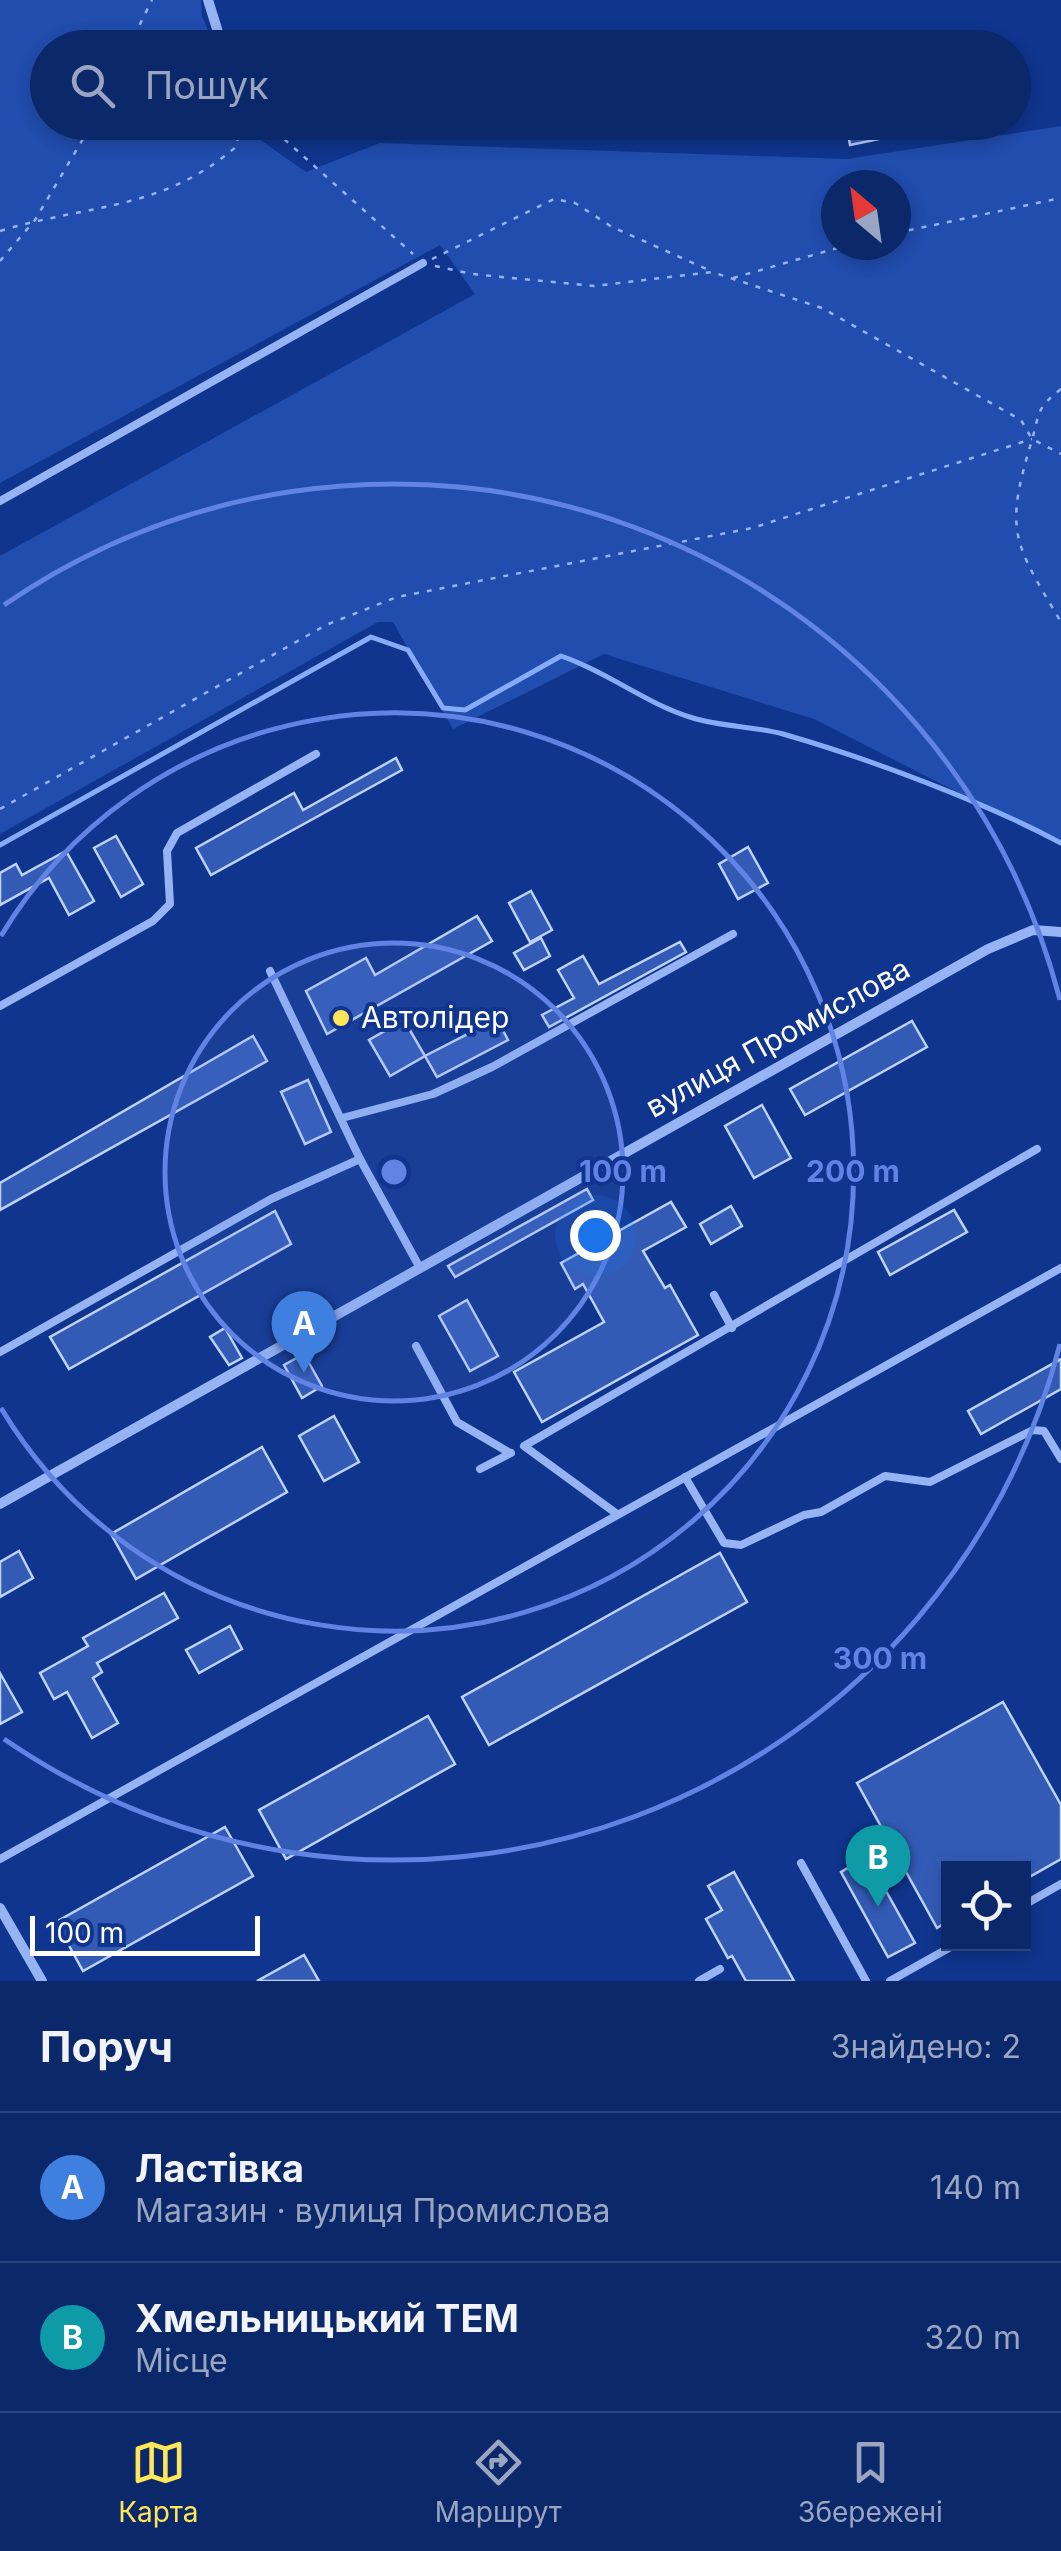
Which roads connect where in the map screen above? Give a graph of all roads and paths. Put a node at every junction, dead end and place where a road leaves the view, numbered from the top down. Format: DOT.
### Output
graph roads {
  1 [pos="152,0"];
  2 [pos="208,0"];
  3 [pos="137,30"];
  4 [pos="217,30"];
  5 [pos="82,140"];
  6 [pos="237,140"];
  7 [pos="285,140"];
  8 [pos="1061,198"];
  9 [pos="35,220"];
  10 [pos="911,230"];
  11 [pos="0,231"];
  12 [pos="821,253"];
  13 [pos="0,261"];
  14 [pos="424,263"];
  15 [pos="712,272"];
  16 [pos="732,278"];
  17 [pos="1061,389"];
  18 [pos="1032,439"];
  19 [pos="1061,454"];
  20 [pos="0,501"];
  21 [pos="1061,622"];
  22 [pos="316,754"];
  23 [pos="0,809"];
  24 [pos="1061,932"];
  25 [pos="733,934"];
  26 [pos="270,970"];
  27 [pos="0,1006"];
  28 [pos="342,1118"];
  29 [pos="1037,1149"];
  30 [pos="360,1158"];
  31 [pos="420,1268"];
  32 [pos="1061,1268"];
  33 [pos="714,1295"];
  34 [pos="732,1328"];
  35 [pos="416,1346"];
  36 [pos="0,1352"];
  37 [pos="524,1446"];
  38 [pos="510,1453"];
  39 [pos="1061,1459"];
  40 [pos="480,1468"];
  41 [pos="684,1477"];
  42 [pos="0,1504"];
  43 [pos="618,1514"];
  44 [pos="0,1860"];
  45 [pos="801,1863"];
  46 [pos="1061,1884"];
  47 [pos="1031,1901"];
  48 [pos="0,1908"];
  49 [pos="944,1951"];
  50 [pos="720,1969"];
  51 [pos="42,1981"];
  52 [pos="698,1981"];
  53 [pos="866,1981"];
  54 [pos="890,1981"];
  1 -- 3 [label="path"];
  2 -- 4 [label="street"];
  5 -- 9 [label="path"];
  6 -- 9 [label="path"];
  7 -- 14 [label="path"];
  8 -- 10 [label="path"];
  9 -- 11 [label="path"];
  9 -- 13 [label="path"];
  12 -- 16 [label="path"];
  14 -- 15 [label="path"];
  14 -- 15 [label="path"];
  14 -- 20 [label="lane"];
  15 -- 16 [label="path"];
  16 -- 18 [label="path"];
  17 -- 18 [label="path"];
  18 -- 19 [label="path"];
  18 -- 21 [label="path"];
  18 -- 23 [label="path"];
  22 -- 27 [label="lane"];
  24 -- 31 [label="street, вулиця Промислова"];
  25 -- 28 [label="lane"];
  26 -- 28 [label="lane"];
  28 -- 30 [label="lane"];
  29 -- 34 [label="lane"];
  30 -- 31 [label="lane"];
  30 -- 36 [label="lane"];
  31 -- 42 [label="street, вулиця Промислова"];
  32 -- 41 [label="lane"];
  33 -- 34 [label="lane"];
  34 -- 37 [label="lane"];
  35 -- 38 [label="lane"];
  37 -- 38 [label="lane"];
  37 -- 43 [label="lane"];
  38 -- 40 [label="lane"];
  39 -- 41 [label="lane"];
  41 -- 43 [label="lane"];
  43 -- 44 [label="lane"];
  45 -- 53 [label="lane"];
  46 -- 47 [label="lane"];
  48 -- 51 [label="street"];
  49 -- 54 [label="lane"];
  50 -- 52 [label="lane"];
}
